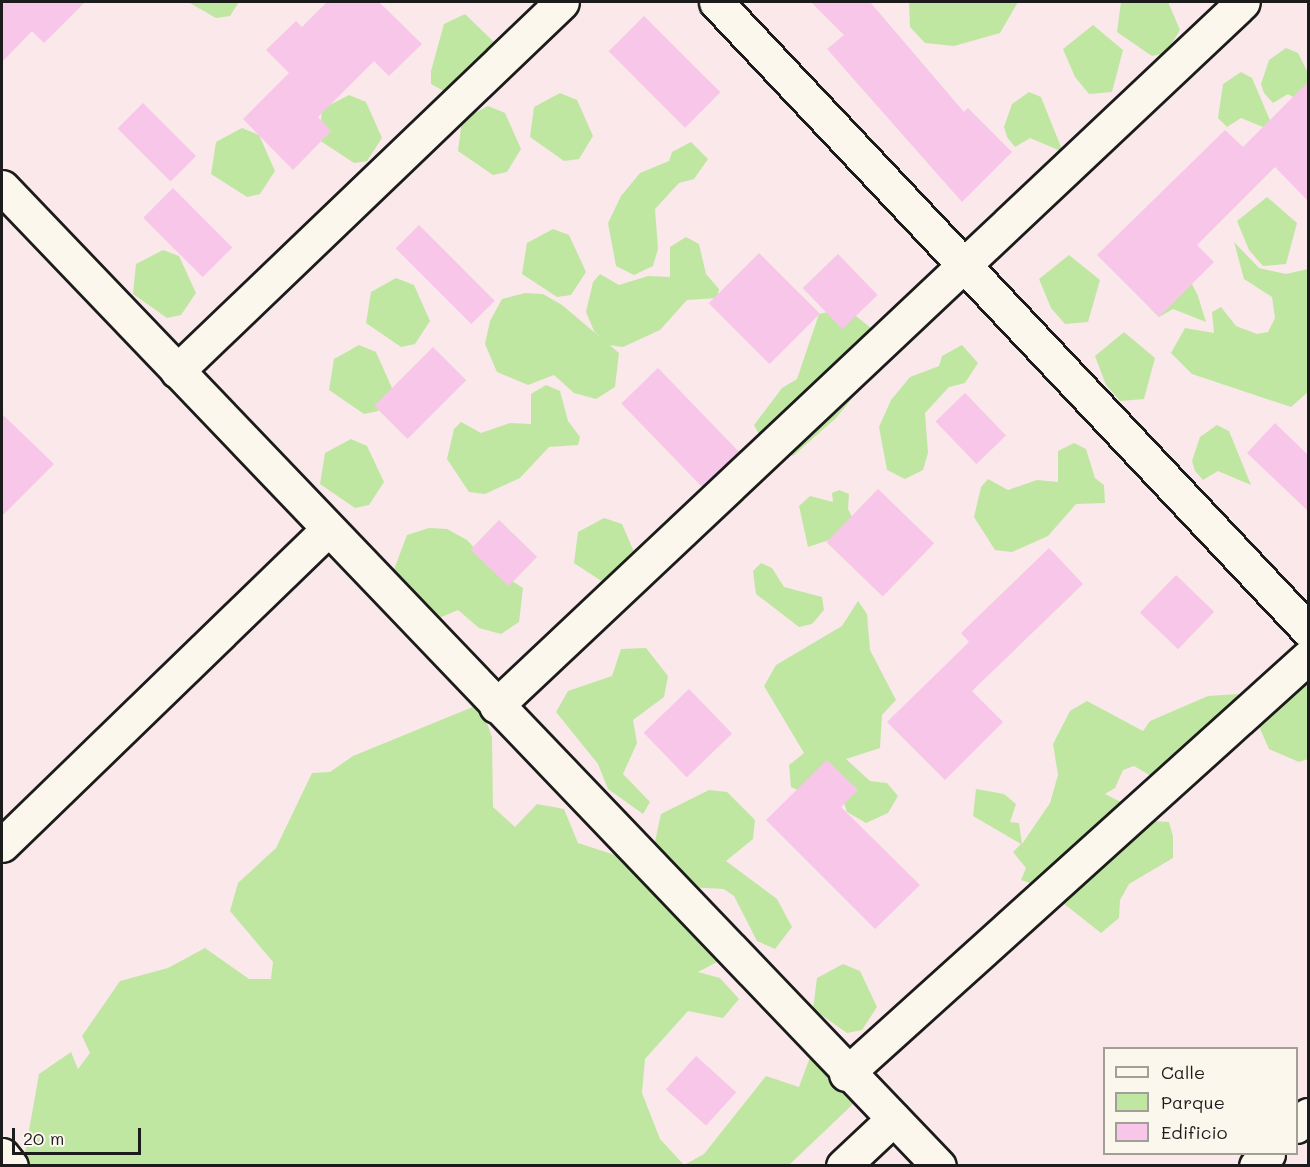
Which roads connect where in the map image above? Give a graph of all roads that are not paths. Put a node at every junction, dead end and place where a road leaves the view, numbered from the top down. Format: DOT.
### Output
graph roads {
  1 [pos="562,2"];
  2 [pos="716,2"];
  3 [pos="1243,2"];
  4 [pos="2,187"];
  5 [pos="962,268"];
  6 [pos="177,371"];
  7 [pos="328,529"];
  8 [pos="1302,611"];
  9 [pos="1308,657"];
  10 [pos="496,706"];
  11 [pos="2,845"];
  12 [pos="846,1074"];
  13 [pos="893,1119"];
  14 [pos="2,1155"];
  15 [pos="1267,1155"];
  16 [pos="11,1166"];
  17 [pos="843,1166"];
  18 [pos="939,1166"];
  19 [pos="1256,1166"];
  1 -- 6 [label="street"];
  2 -- 5 [label="street"];
  3 -- 5 [label="street"];
  4 -- 6 [label="street"];
  5 -- 8 [label="street"];
  5 -- 10 [label="street"];
  6 -- 7 [label="street"];
  7 -- 10 [label="street"];
  7 -- 11 [label="street"];
  9 -- 12 [label="street"];
  10 -- 12 [label="street"];
  12 -- 13 [label="street"];
  13 -- 17 [label="street"];
  13 -- 18 [label="street"];
  14 -- 16 [label="street"];
  15 -- 19 [label="street"];
}
